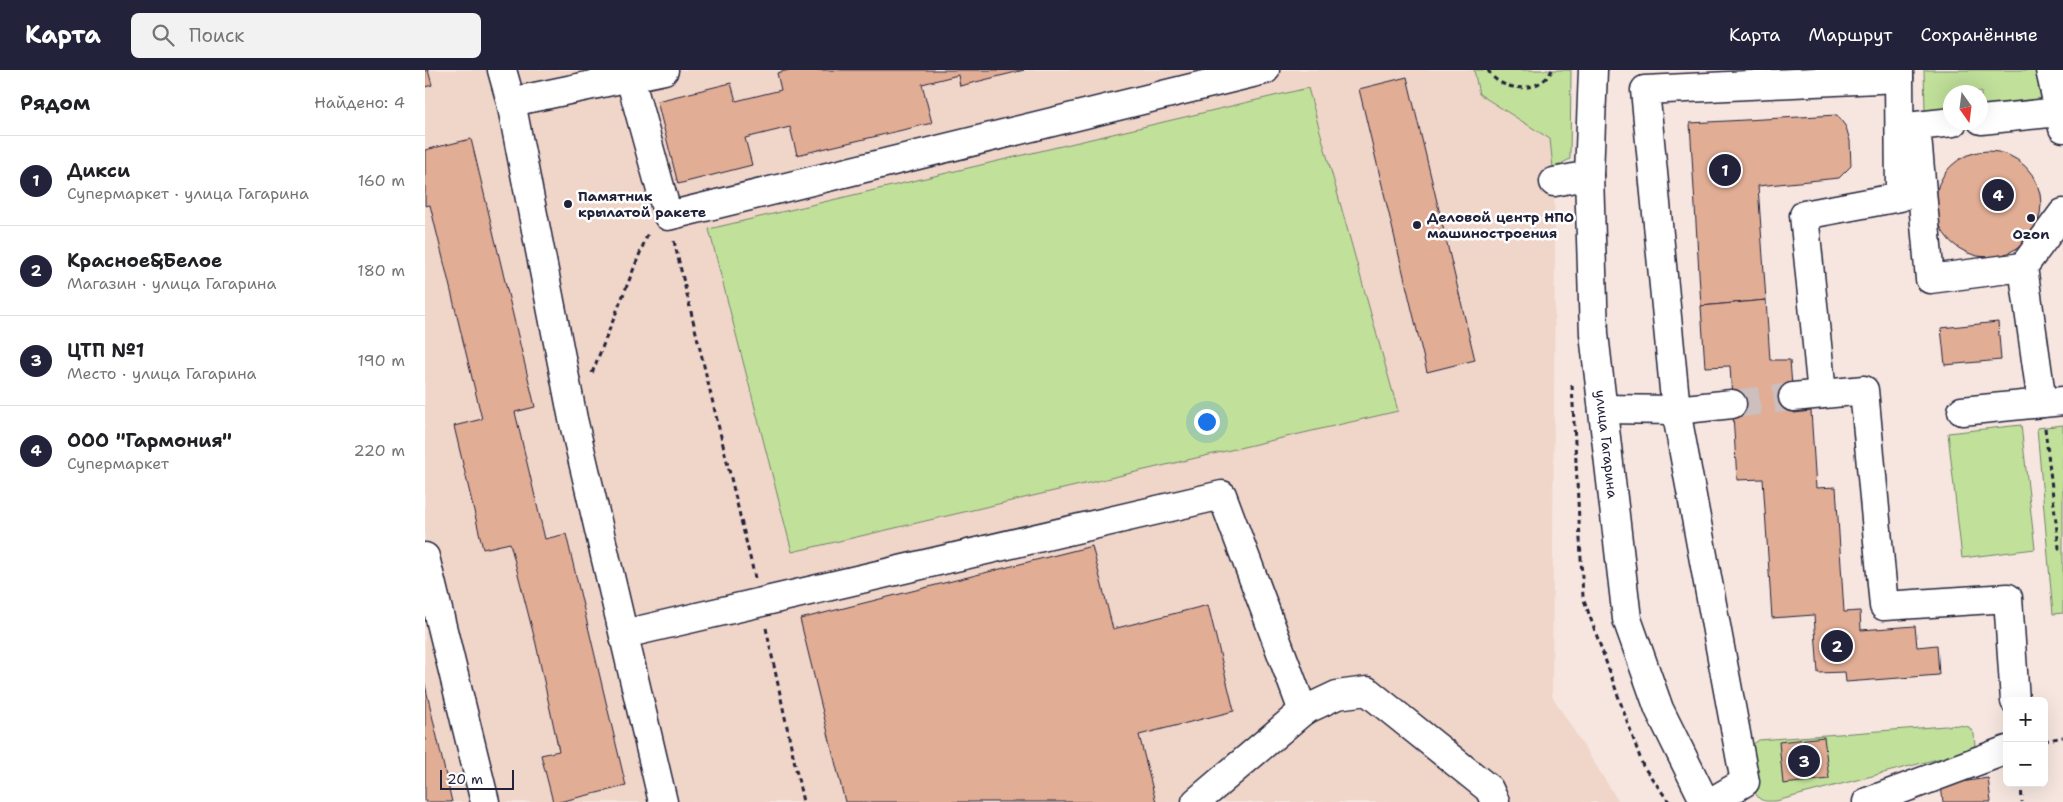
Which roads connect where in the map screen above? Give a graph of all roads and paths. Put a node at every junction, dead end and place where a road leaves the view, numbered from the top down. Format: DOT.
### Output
graph roads {
  1 [pos="502,70"];
  2 [pos="664,70"];
  3 [pos="1265,70"];
  4 [pos="1488,70"];
  5 [pos="1552,70"];
  6 [pos="1593,70"];
  7 [pos="2050,70"];
  8 [pos="1899,74"];
  9 [pos="630,78"];
  10 [pos="511,102"];
  11 [pos="1988,120"];
  12 [pos="2061,120"];
  13 [pos="1943,123"];
  14 [pos="1589,175"];
  15 [pos="1554,182"];
  16 [pos="1911,200"];
  17 [pos="2063,213"];
  18 [pos="659,224"];
  19 [pos="2023,267"];
  20 [pos="591,374"];
  21 [pos="1822,394"];
  22 [pos="1793,397"];
  23 [pos="2053,402"];
  24 [pos="1732,404"];
  25 [pos="1603,409"];
  26 [pos="1676,410"];
  27 [pos="1962,411"];
  28 [pos="2063,548"];
  29 [pos="425,557"];
  30 [pos="760,602"];
  31 [pos="623,634"];
  32 [pos="2015,697"];
  33 [pos="1303,711"];
  34 [pos="2063,737"];
  35 [pos="2048,740"];
  36 [pos="2003,751"];
  37 [pos="2021,787"];
  38 [pos="485,802"];
  39 [pos="663,802"];
  40 [pos="803,802"];
  41 [pos="1196,802"];
  42 [pos="1495,802"];
  43 [pos="1705,802"];
  44 [pos="1711,802"];
  45 [pos="1867,802"];
  46 [pos="2022,802"];
  1 -- 10 [label="street"];
  2 -- 9 [label="street"];
  3 -- 18 [label="street"];
  4 -- 5 [label="path"];
  6 -- 14 [label="street, улица Гагарина"];
  7 -- 12 [label="street"];
  8 -- 16 [label="street"];
  8 -- 26 [label="street"];
  9 -- 10 [label="street"];
  9 -- 18 [label="street"];
  10 -- 31 [label="street"];
  11 -- 12 [label="street"];
  13 -- 16 [label="street"];
  14 -- 15 [label="street"];
  14 -- 25 [label="street, улица Гагарина"];
  16 -- 19 [label="street"];
  16 -- 21 [label="street"];
  17 -- 19 [label="street"];
  18 -- 20 [label="path"];
  18 -- 30 [label="path"];
  19 -- 23 [label="street"];
  21 -- 22 [label="street"];
  21 -- 32 [label="street"];
  23 -- 27 [label="street"];
  23 -- 28 [label="path"];
  24 -- 26 [label="street"];
  25 -- 26 [label="street"];
  25 -- 43 [label="street, улица Гагарина"];
  26 -- 44 [label="street"];
  29 -- 38 [label="street"];
  30 -- 31 [label="street"];
  30 -- 33 [label="street"];
  30 -- 40 [label="path"];
  31 -- 39 [label="street"];
  33 -- 41 [label="street"];
  33 -- 42 [label="street"];
  34 -- 35 [label="path"];
  36 -- 45 [label="street"];
  37 -- 46 [label="path"];
}
